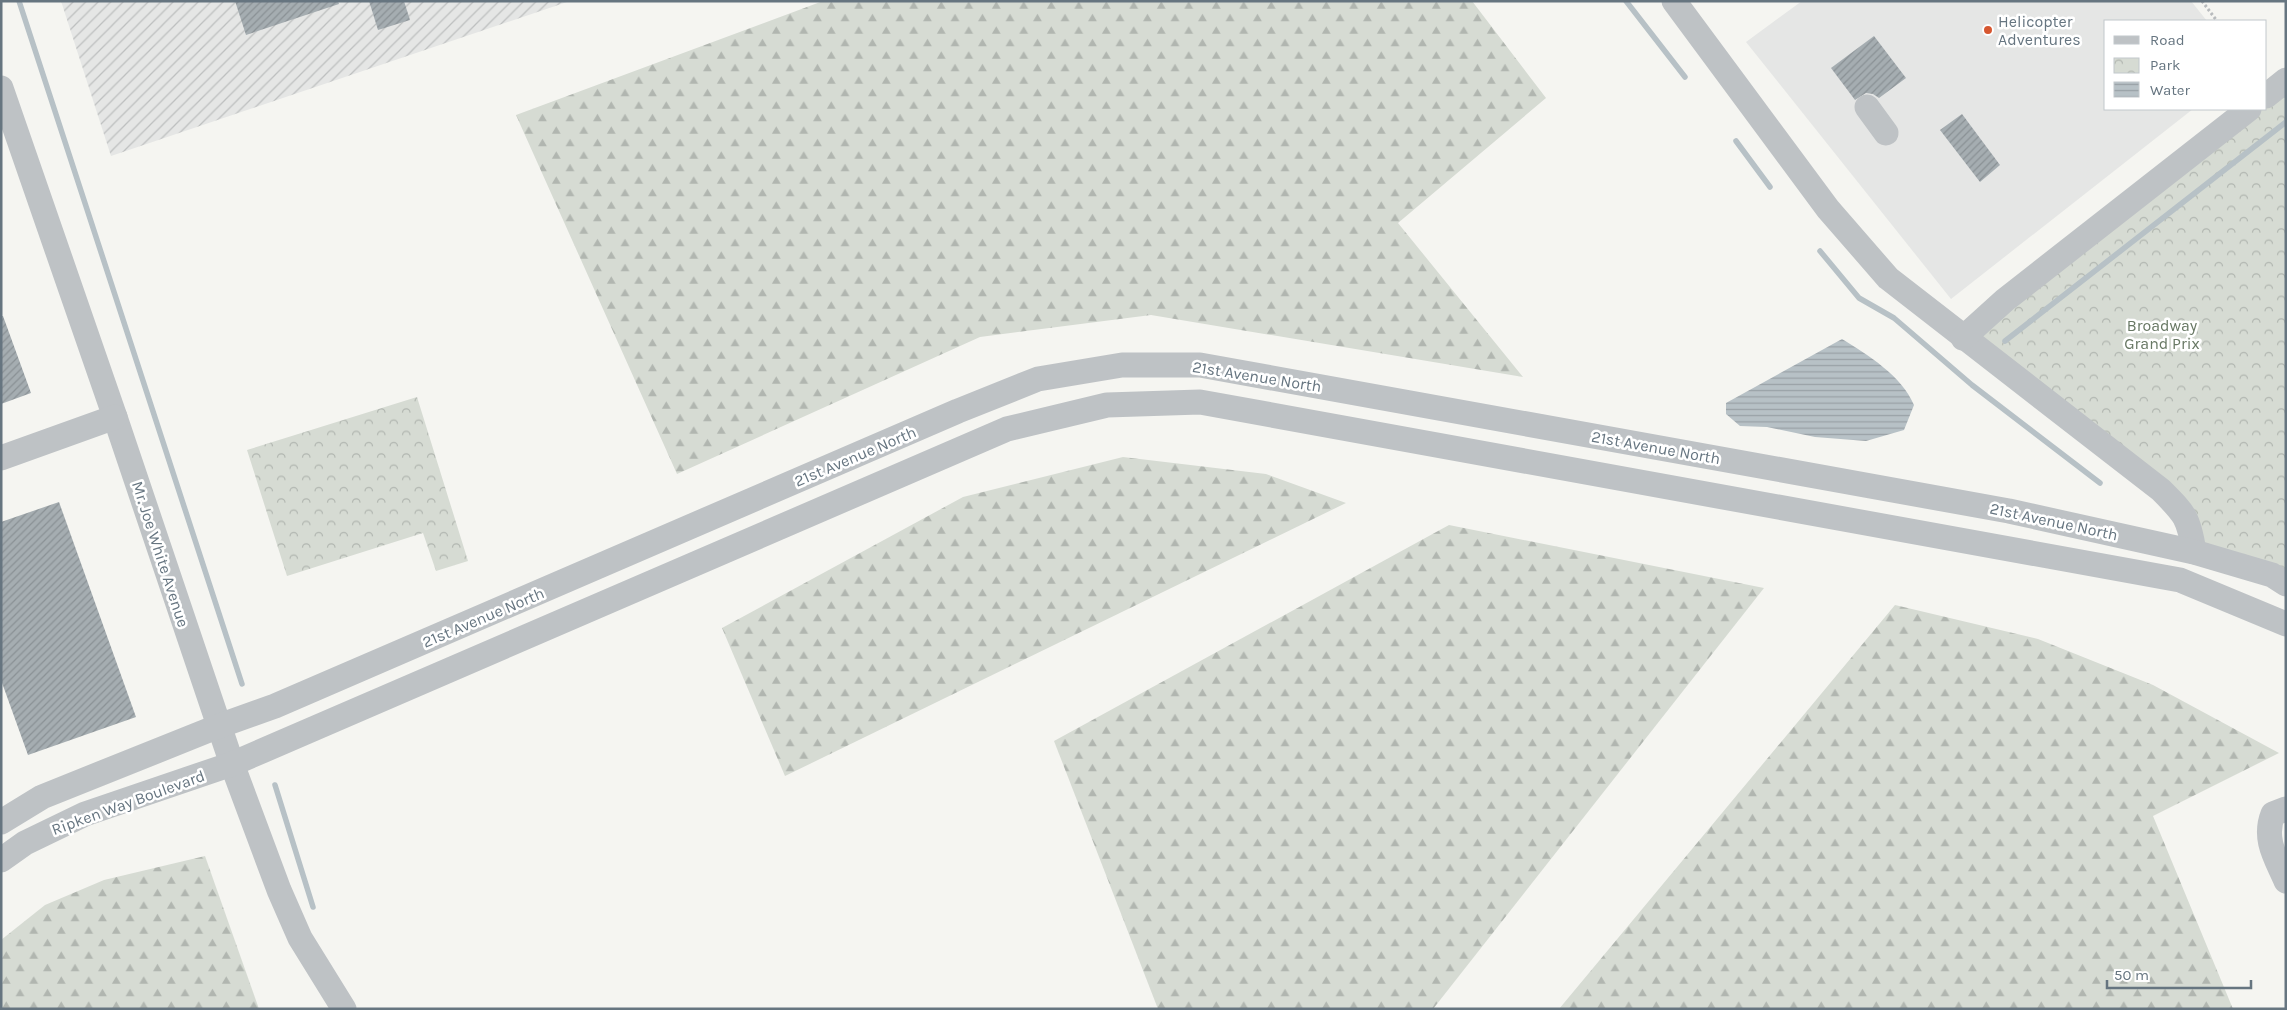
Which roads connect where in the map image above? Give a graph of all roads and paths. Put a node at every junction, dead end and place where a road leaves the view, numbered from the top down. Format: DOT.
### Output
graph roads {
  1 [pos="1674,1"];
  2 [pos="2202,1"];
  3 [pos="2216,20"];
  4 [pos="2286,80"];
  5 [pos="2267,95"];
  6 [pos="3,101"];
  7 [pos="1867,107"];
  8 [pos="2248,110"];
  9 [pos="1886,133"];
  10 [pos="1963,338"];
  11 [pos="116,417"];
  12 [pos="1,458"];
  13 [pos="2194,552"];
  14 [pos="2286,584"];
  15 [pos="2286,624"];
  16 [pos="219,726"];
  17 [pos="232,764"];
  18 [pos="2286,809"];
  19 [pos="1,822"];
  20 [pos="1,860"];
  21 [pos="2283,866"];
  22 [pos="344,1009"];
  1 -- 10 [label="street"];
  2 -- 3 [label="path"];
  4 -- 5 [label="street"];
  6 -- 11 [label="street, Mr. Joe White Avenue"];
  7 -- 9 [label="street"];
  8 -- 10 [label="street"];
  10 -- 13 [label="street"];
  11 -- 12 [label="street"];
  11 -- 16 [label="street, Mr. Joe White Avenue"];
  13 -- 14 [label="street, 21st Avenue North"];
  13 -- 16 [label="street, 21st Avenue North"];
  15 -- 17 [label="street, 21st Avenue North"];
  16 -- 17 [label="street, Mr. Joe White Avenue"];
  16 -- 19 [label="street, Ripken Way Boulevard"];
  17 -- 20 [label="street, Ripken Way Boulevard"];
  17 -- 22 [label="street, Mr. Joe White Avenue"];
  18 -- 21 [label="street"];
}
